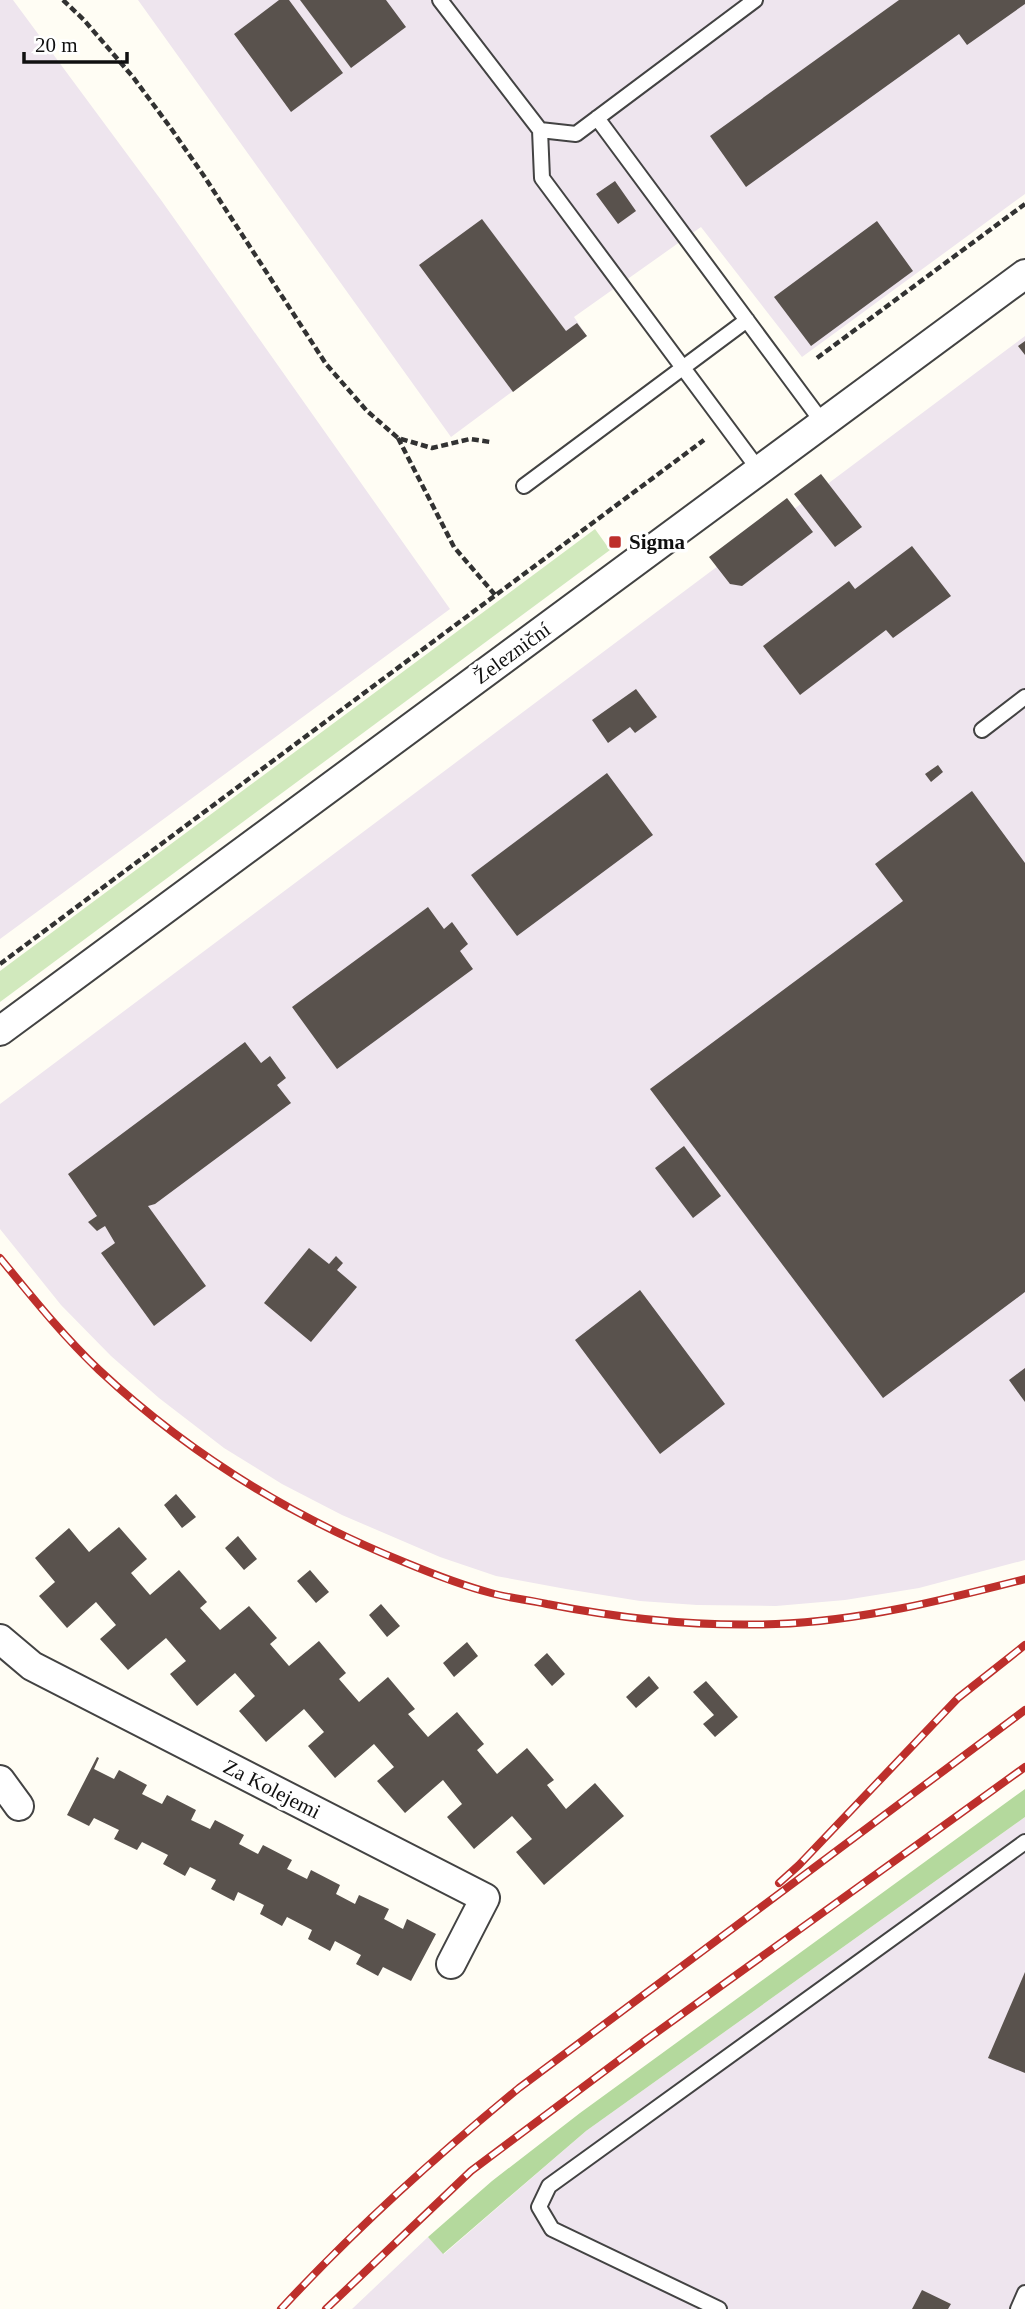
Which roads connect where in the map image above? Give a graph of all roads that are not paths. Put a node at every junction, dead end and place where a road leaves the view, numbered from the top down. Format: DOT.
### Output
graph roads {
  1 [pos="440,0"];
  2 [pos="755,0"];
  3 [pos="597,118"];
  4 [pos="540,130"];
  5 [pos="1025,274"];
  6 [pos="747,320"];
  7 [pos="682,367"];
  8 [pos="823,423"];
  9 [pos="760,470"];
  10 [pos="524,486"];
  11 [pos="1025,697"];
  12 [pos="982,730"];
  13 [pos="0,1031"];
  14 [pos="0,1639"];
  15 [pos="0,1780"];
  16 [pos="19,1806"];
  17 [pos="1025,1842"];
  18 [pos="451,1964"];
  19 [pos="1025,2293"];
  20 [pos="719,2309"];
  21 [pos="1018,2309"];
  1 -- 4 [label="lane"];
  2 -- 3 [label="lane"];
  3 -- 4 [label="lane"];
  3 -- 6 [label="lane"];
  4 -- 7 [label="lane"];
  5 -- 8 [label="street, Železniční"];
  6 -- 7 [label="lane"];
  6 -- 8 [label="lane"];
  7 -- 9 [label="lane"];
  7 -- 10 [label="lane"];
  8 -- 9 [label="street, Železniční"];
  9 -- 13 [label="street, Železniční"];
  11 -- 12 [label="lane"];
  14 -- 18 [label="street, Za Kolejemi"];
  15 -- 16 [label="street"];
  17 -- 20 [label="lane"];
  19 -- 21 [label="lane"];
}
